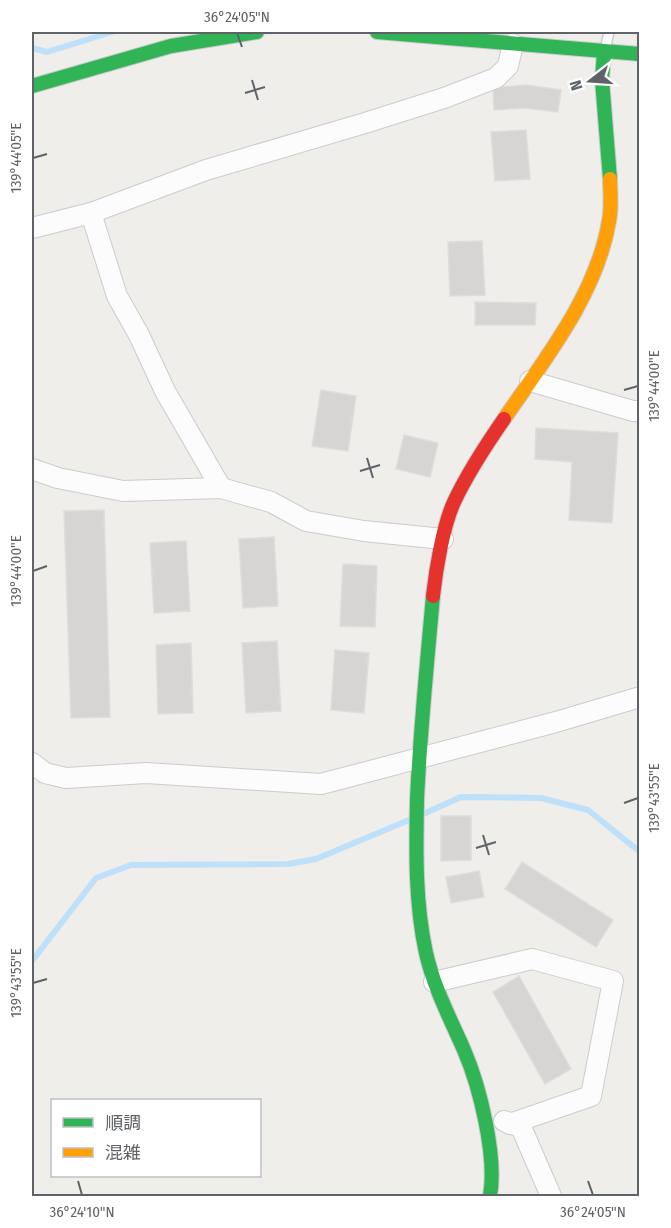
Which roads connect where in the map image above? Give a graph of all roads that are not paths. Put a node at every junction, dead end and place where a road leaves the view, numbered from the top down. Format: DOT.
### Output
graph roads {
  1 [pos="257,32"];
  2 [pos="377,32"];
  3 [pos="609,32"];
  4 [pos="513,44"];
  5 [pos="604,52"];
  6 [pos="639,54"];
  7 [pos="32,86"];
  8 [pos="91,213"];
  9 [pos="32,228"];
  10 [pos="530,381"];
  11 [pos="639,411"];
  12 [pos="32,469"];
  13 [pos="221,488"];
  14 [pos="443,539"];
  15 [pos="639,697"];
  16 [pos="419,757"];
  17 [pos="32,763"];
  18 [pos="434,982"];
  19 [pos="483,1114"];
  20 [pos="510,1124"];
  21 [pos="490,1197"];
  22 [pos="551,1197"];
  1 -- 7 [label="street"];
  2 -- 4 [label="street"];
  3 -- 5 [label="lane"];
  4 -- 5 [label="street"];
  4 -- 8 [label="street"];
  5 -- 6 [label="street"];
  5 -- 10 [label="street"];
  8 -- 9 [label="street"];
  8 -- 13 [label="street"];
  10 -- 11 [label="street"];
  10 -- 14 [label="street"];
  12 -- 13 [label="street"];
  13 -- 14 [label="street"];
  14 -- 16 [label="street"];
  15 -- 16 [label="street"];
  16 -- 17 [label="street"];
  16 -- 18 [label="street"];
  18 -- 19 [label="street"];
  18 -- 20 [label="street"];
  19 -- 20 [label="street"];
  19 -- 21 [label="street"];
  20 -- 22 [label="street"];
}
